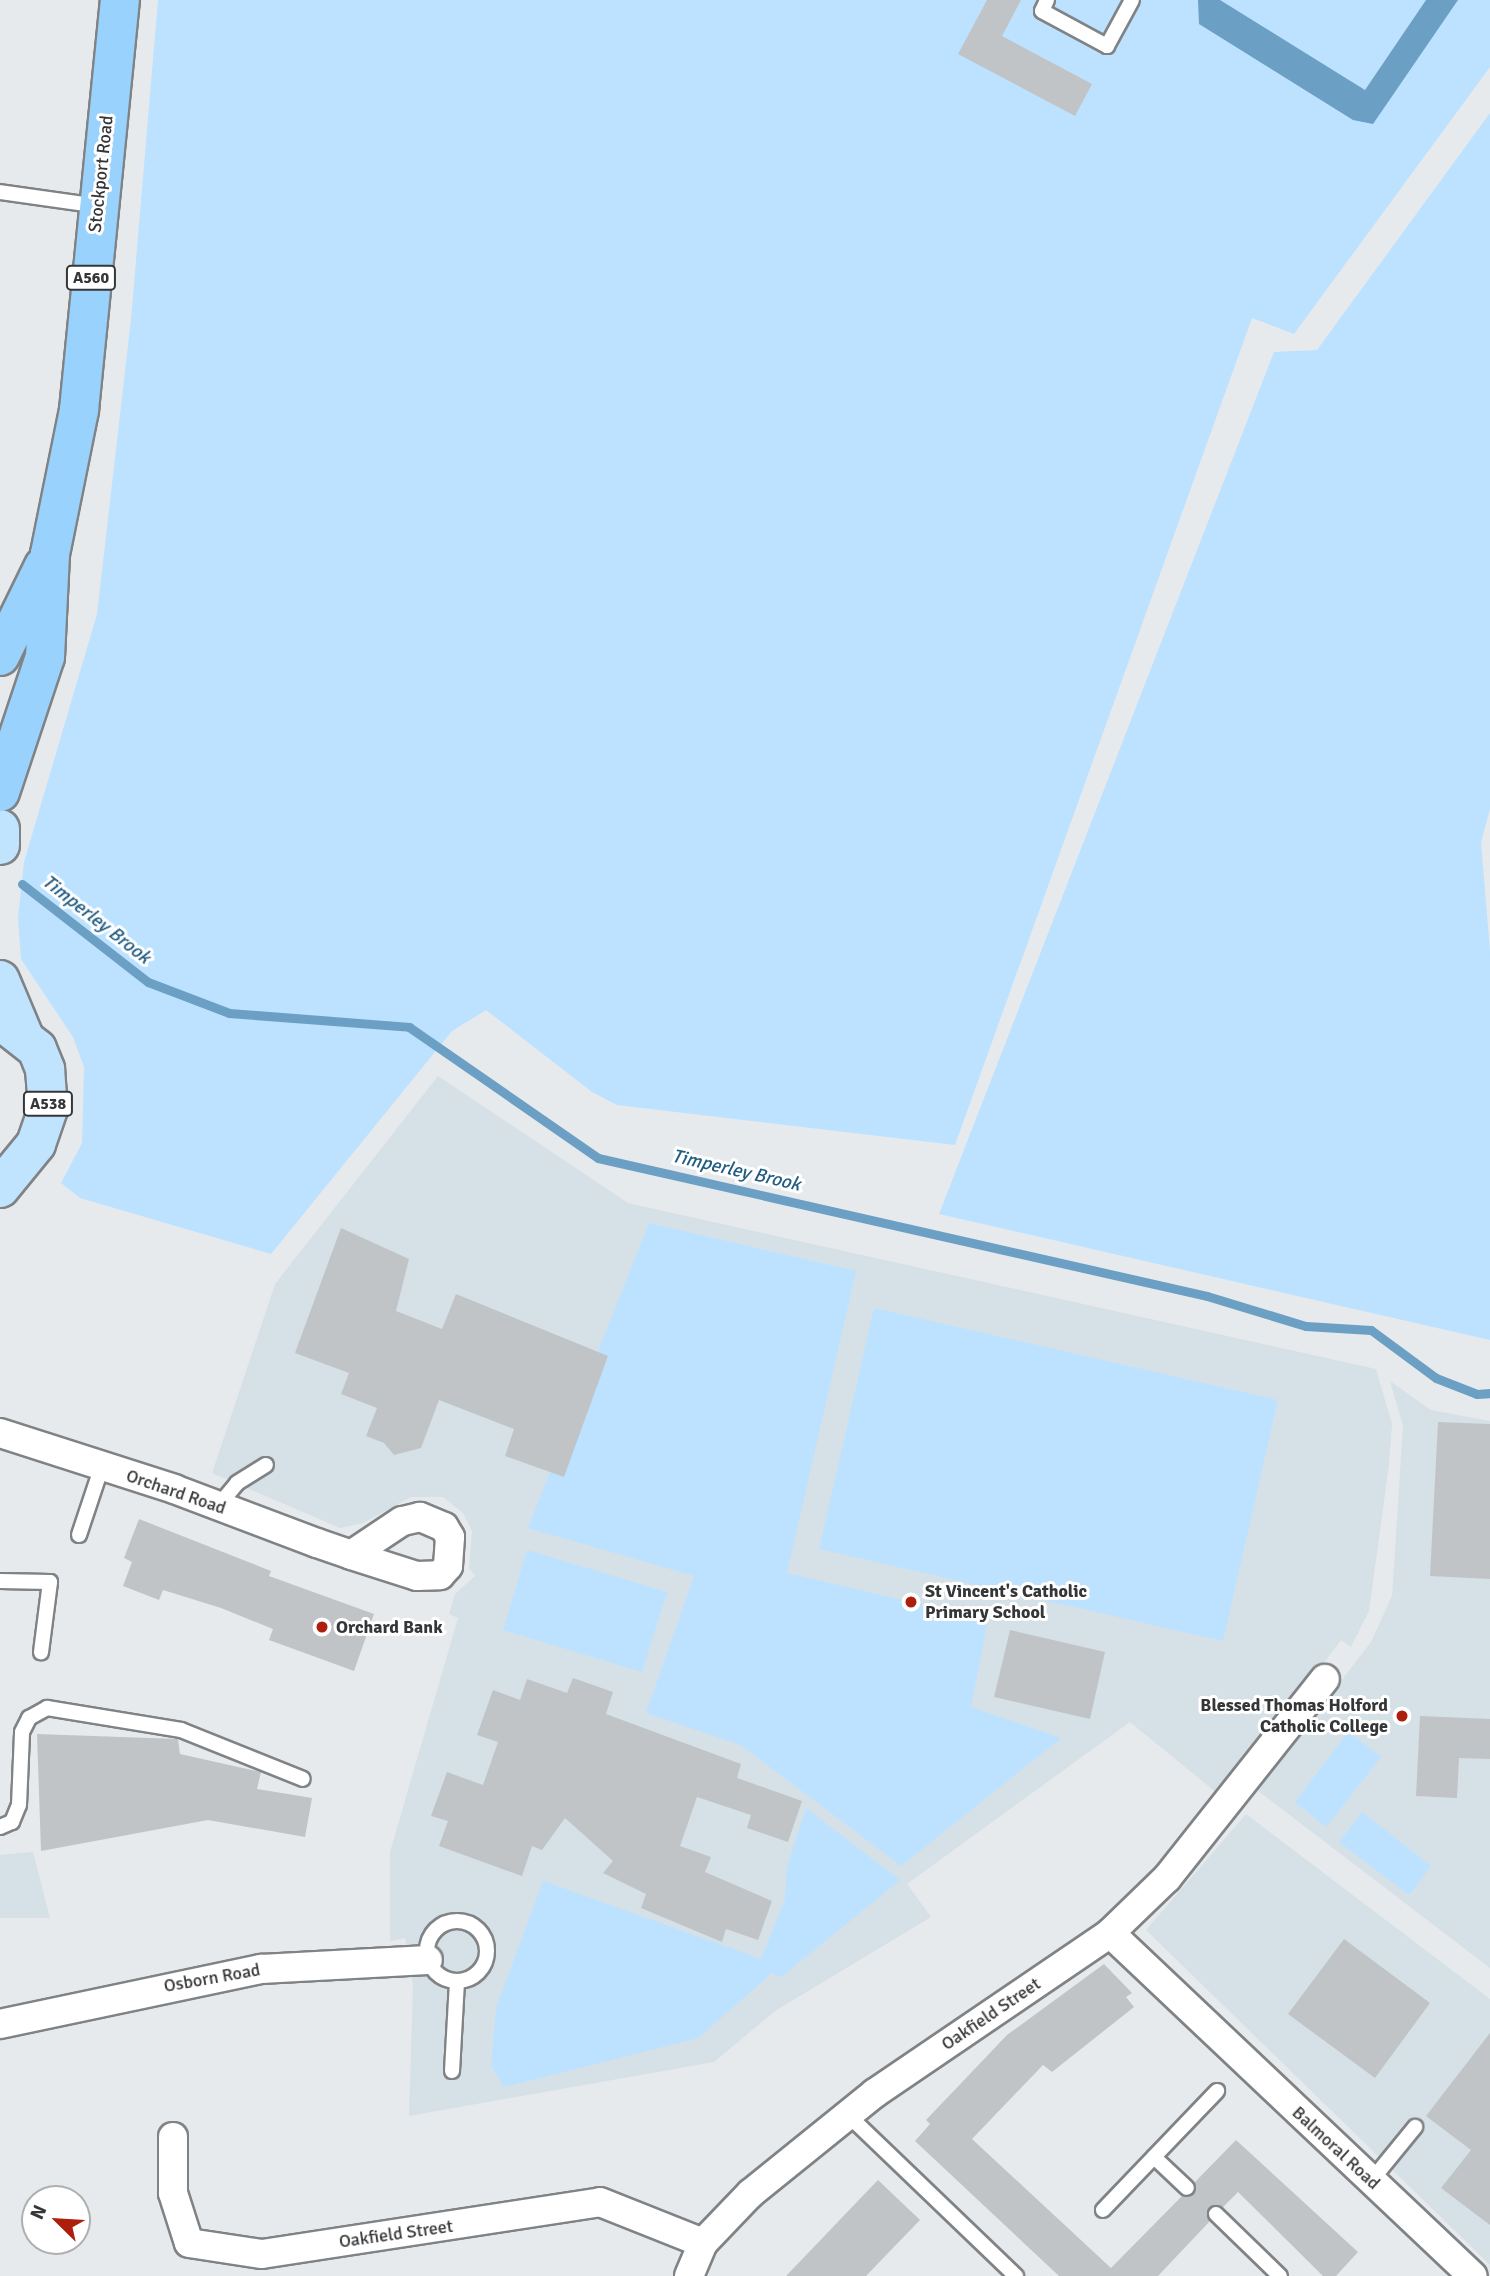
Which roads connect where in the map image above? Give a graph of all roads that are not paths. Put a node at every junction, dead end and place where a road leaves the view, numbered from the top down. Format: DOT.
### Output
graph roads {
  1 [pos="120,0"];
  2 [pos="1047,0"];
  3 [pos="1132,0"];
  4 [pos="0,192"];
  5 [pos="98,206"];
  6 [pos="50,554"];
  7 [pos="0,656"];
  8 [pos="0,792"];
  9 [pos="0,829"];
  10 [pos="0,845"];
  11 [pos="0,980"];
  12 [pos="12,1028"];
  13 [pos="0,1188"];
  14 [pos="0,1433"];
  15 [pos="266,1465"];
  16 [pos="102,1466"];
  17 [pos="218,1506"];
  18 [pos="79,1535"];
  19 [pos="351,1555"];
  20 [pos="0,1581"];
  21 [pos="41,1653"];
  22 [pos="1325,1679"];
  23 [pos="303,1779"];
  24 [pos="0,1827"];
  25 [pos="1110,1933"];
  26 [pos="428,1960"];
  27 [pos="457,1982"];
  28 [pos="0,2024"];
  29 [pos="452,2071"];
  30 [pos="1217,2091"];
  31 [pos="848,2115"];
  32 [pos="1415,2127"];
  33 [pos="173,2137"];
  34 [pos="1154,2157"];
  35 [pos="1371,2180"];
  36 [pos="1187,2188"];
  37 [pos="1103,2210"];
  38 [pos="1216,2214"];
  39 [pos="703,2243"];
  40 [pos="689,2276"];
  41 [pos="1016,2276"];
  42 [pos="1280,2276"];
  43 [pos="1473,2276"];
  1 -- 5 [label="highway, Stockport Road / A560"];
  2 -- 3 [label="lane"];
  4 -- 5 [label="lane"];
  5 -- 6 [label="highway, Stockport Road / A560"];
  6 -- 7 [label="highway, Stockport Road / A560"];
  6 -- 8 [label="highway, Stockport Road / A560"];
  9 -- 10 [label="main road"];
  11 -- 12 [label="main road"];
  12 -- 13 [label="main road, A538"];
  14 -- 16 [label="street, Orchard Road"];
  15 -- 17 [label="lane"];
  16 -- 17 [label="street, Orchard Road"];
  16 -- 18 [label="lane"];
  17 -- 19 [label="street, Orchard Road"];
  20 -- 21 [label="lane"];
  22 -- 25 [label="street, Oakfield Street"];
  23 -- 24 [label="lane"];
  25 -- 31 [label="street, Oakfield Street"];
  25 -- 35 [label="street, Balmoral Road"];
  26 -- 27 [label="lane"];
  26 -- 27 [label="lane"];
  26 -- 28 [label="street, Osborn Road"];
  27 -- 29 [label="lane"];
  30 -- 34 [label="lane"];
  31 -- 39 [label="street, Oakfield Street"];
  31 -- 41 [label="lane"];
  32 -- 35 [label="lane"];
  33 -- 39 [label="street, Oakfield Street"];
  34 -- 36 [label="lane"];
  34 -- 37 [label="lane"];
  35 -- 43 [label="street, Balmoral Road"];
  38 -- 42 [label="lane"];
  39 -- 40 [label="street, Oakfield Street"];
}
